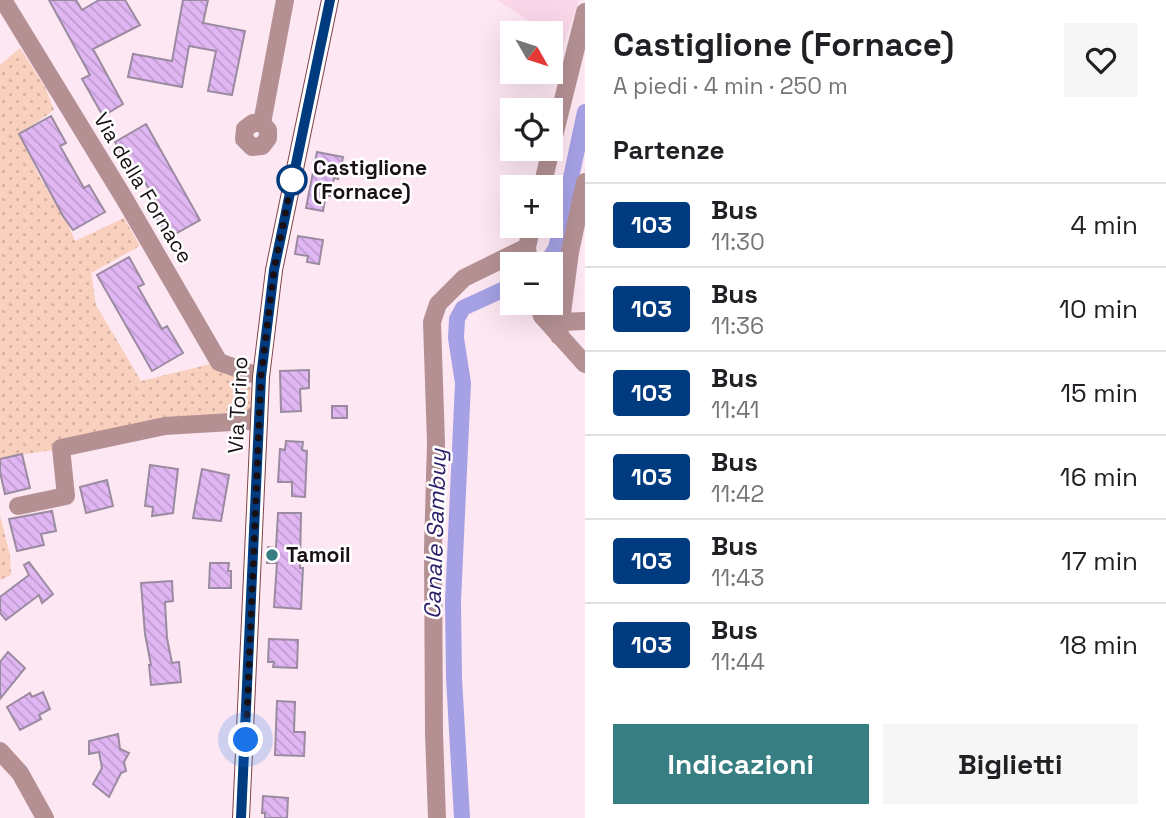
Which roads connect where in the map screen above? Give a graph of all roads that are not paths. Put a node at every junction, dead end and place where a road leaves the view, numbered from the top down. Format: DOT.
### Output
graph roads {
  1 [pos="3,0"];
  2 [pos="285,0"];
  3 [pos="330,0"];
  4 [pos="585,12"];
  5 [pos="563,100"];
  6 [pos="262,123"];
  7 [pos="585,183"];
  8 [pos="500,266"];
  9 [pos="546,315"];
  10 [pos="585,321"];
  11 [pos="559,329"];
  12 [pos="585,364"];
  13 [pos="261,377"];
  14 [pos="259,412"];
  15 [pos="18,506"];
  16 [pos="0,751"];
  17 [pos="45,818"];
  18 [pos="241,818"];
  19 [pos="437,818"];
  1 -- 13 [label="street, Via della Fornace"];
  2 -- 6 [label="street"];
  3 -- 13 [label="main road, Via Torino"];
  4 -- 5 [label="street"];
  7 -- 11 [label="street"];
  8 -- 19 [label="street"];
  9 -- 11 [label="street"];
  10 -- 11 [label="street"];
  11 -- 12 [label="street"];
  13 -- 14 [label="main road, Via Torino"];
  14 -- 15 [label="street"];
  14 -- 18 [label="main road, Via Torino"];
  16 -- 17 [label="street"];
}
